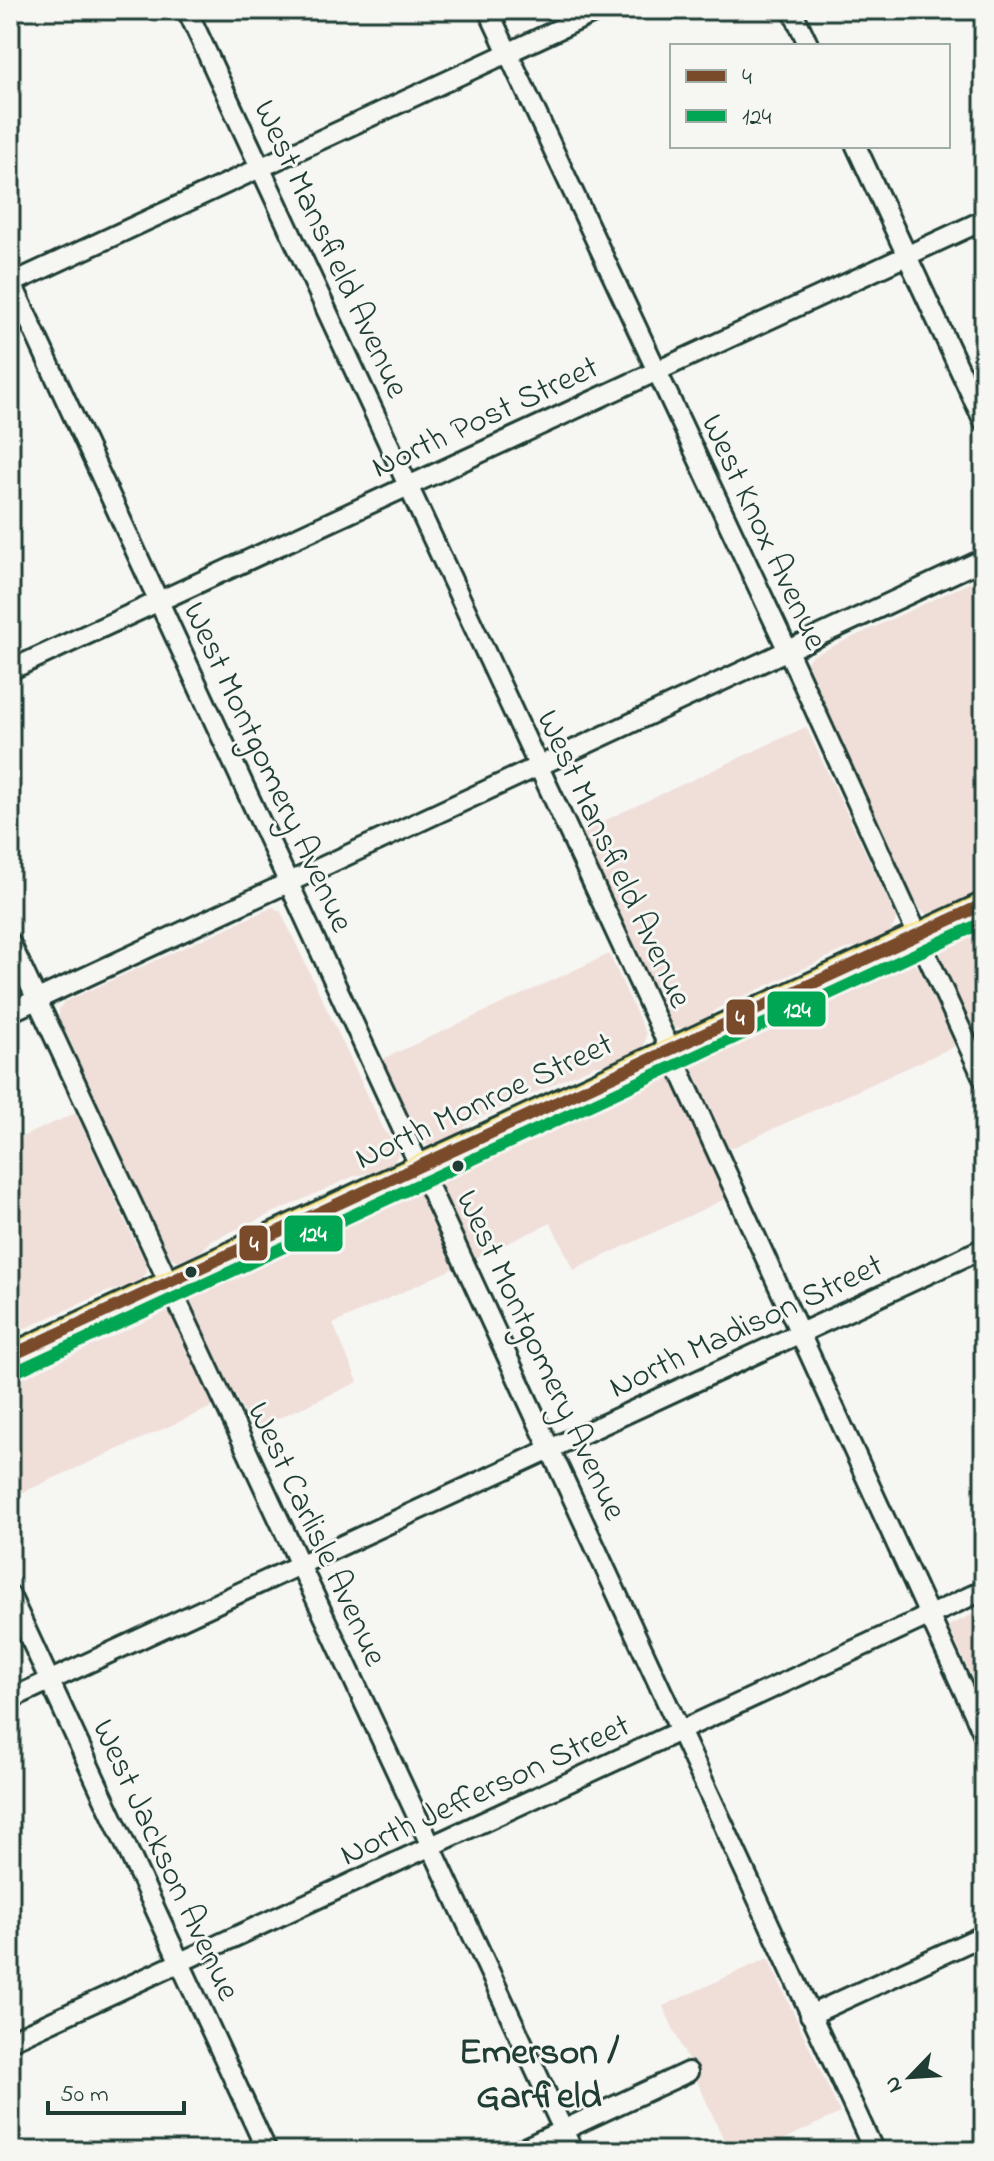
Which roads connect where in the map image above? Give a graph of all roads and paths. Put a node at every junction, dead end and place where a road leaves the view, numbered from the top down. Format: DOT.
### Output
graph roads {
  1 [pos="187,10"];
  2 [pos="488,10"];
  3 [pos="600,10"];
  4 [pos="792,10"];
  5 [pos="808,44"];
  6 [pos="508,53"];
  7 [pos="857,148"];
  8 [pos="261,168"];
  9 [pos="984,220"];
  10 [pos="907,255"];
  11 [pos="11,282"];
  12 [pos="656,372"];
  13 [pos="984,422"];
  14 [pos="408,486"];
  15 [pos="984,559"];
  16 [pos="158,602"];
  17 [pos="788,651"];
  18 [pos="10,670"];
  19 [pos="539,766"];
  20 [pos="290,882"];
  21 [pos="984,904"];
  22 [pos="918,934"];
  23 [pos="10,942"];
  24 [pos="37,1000"];
  25 [pos="10,1012"];
  26 [pos="670,1050"];
  27 [pos="984,1080"];
  28 [pos="421,1166"];
  29 [pos="984,1248"];
  30 [pos="167,1283"];
  31 [pos="799,1334"];
  32 [pos="10,1356"];
  33 [pos="551,1448"];
  34 [pos="298,1565"];
  35 [pos="984,1590"];
  36 [pos="10,1595"];
  37 [pos="930,1615"];
  38 [pos="50,1681"];
  39 [pos="10,1699"];
  40 [pos="681,1732"];
  41 [pos="984,1735"];
  42 [pos="431,1848"];
  43 [pos="984,1935"];
  44 [pos="180,1963"];
  45 [pos="810,2015"];
  46 [pos="10,2041"];
  47 [pos="688,2072"];
  48 [pos="563,2130"];
  49 [pos="267,2151"];
  50 [pos="518,2151"];
  51 [pos="573,2151"];
  52 [pos="874,2151"];
  1 -- 8 [label="street, West Mansfield Avenue"];
  2 -- 6 [label="street, West Knox Avenue"];
  3 -- 6 [label="street"];
  4 -- 5 [label="street"];
  6 -- 8 [label="street"];
  6 -- 12 [label="street, West Knox Avenue"];
  7 -- 10 [label="street"];
  8 -- 11 [label="street"];
  8 -- 14 [label="street, West Mansfield Avenue"];
  9 -- 10 [label="street, North Post Street"];
  10 -- 12 [label="street, North Post Street"];
  10 -- 13 [label="street"];
  11 -- 16 [label="street, West Montgomery Avenue"];
  12 -- 14 [label="street, North Post Street"];
  12 -- 17 [label="street, West Knox Avenue"];
  14 -- 16 [label="street, North Post Street"];
  14 -- 19 [label="street, West Mansfield Avenue"];
  15 -- 17 [label="street"];
  16 -- 18 [label="street, North Post Street"];
  16 -- 20 [label="street, West Montgomery Avenue"];
  17 -- 19 [label="street"];
  17 -- 22 [label="street, West Knox Avenue"];
  19 -- 20 [label="street"];
  19 -- 26 [label="street, West Mansfield Avenue"];
  20 -- 24 [label="street"];
  20 -- 28 [label="street, West Montgomery Avenue"];
  21 -- 22 [label="main road, North Monroe Street"];
  22 -- 26 [label="main road, North Monroe Street"];
  22 -- 27 [label="street, West Knox Avenue"];
  23 -- 24 [label="street, West Carlisle Avenue"];
  24 -- 25 [label="street"];
  24 -- 30 [label="street, West Carlisle Avenue"];
  26 -- 28 [label="main road, North Monroe Street"];
  26 -- 31 [label="street, West Mansfield Avenue"];
  28 -- 30 [label="main road, North Monroe Street"];
  28 -- 33 [label="street, West Montgomery Avenue"];
  29 -- 31 [label="street, North Madison Street"];
  30 -- 32 [label="main road, North Monroe Street"];
  30 -- 34 [label="street, West Carlisle Avenue"];
  31 -- 33 [label="street, North Madison Street"];
  31 -- 37 [label="street, West Mansfield Avenue"];
  33 -- 34 [label="street, North Madison Street"];
  33 -- 40 [label="street, West Montgomery Avenue"];
  34 -- 38 [label="street, North Madison Street"];
  34 -- 42 [label="street, West Carlisle Avenue"];
  35 -- 37 [label="street, North Jefferson Street"];
  36 -- 38 [label="street, West Jackson Avenue"];
  37 -- 40 [label="street, North Jefferson Street"];
  37 -- 41 [label="street, West Mansfield Avenue"];
  38 -- 39 [label="street, North Madison Street"];
  38 -- 44 [label="street, West Jackson Avenue"];
  40 -- 42 [label="street, North Jefferson Street"];
  40 -- 45 [label="street, West Montgomery Avenue"];
  42 -- 44 [label="street, North Jefferson Street"];
  42 -- 48 [label="street, West Carlisle Avenue"];
  43 -- 45 [label="street"];
  44 -- 46 [label="street, North Jefferson Street"];
  44 -- 49 [label="street, West Jackson Avenue"];
  45 -- 52 [label="street, West Montgomery Avenue"];
  47 -- 48 [label="street"];
  48 -- 50 [label="street"];
  48 -- 51 [label="street, West Carlisle Avenue"];
}
